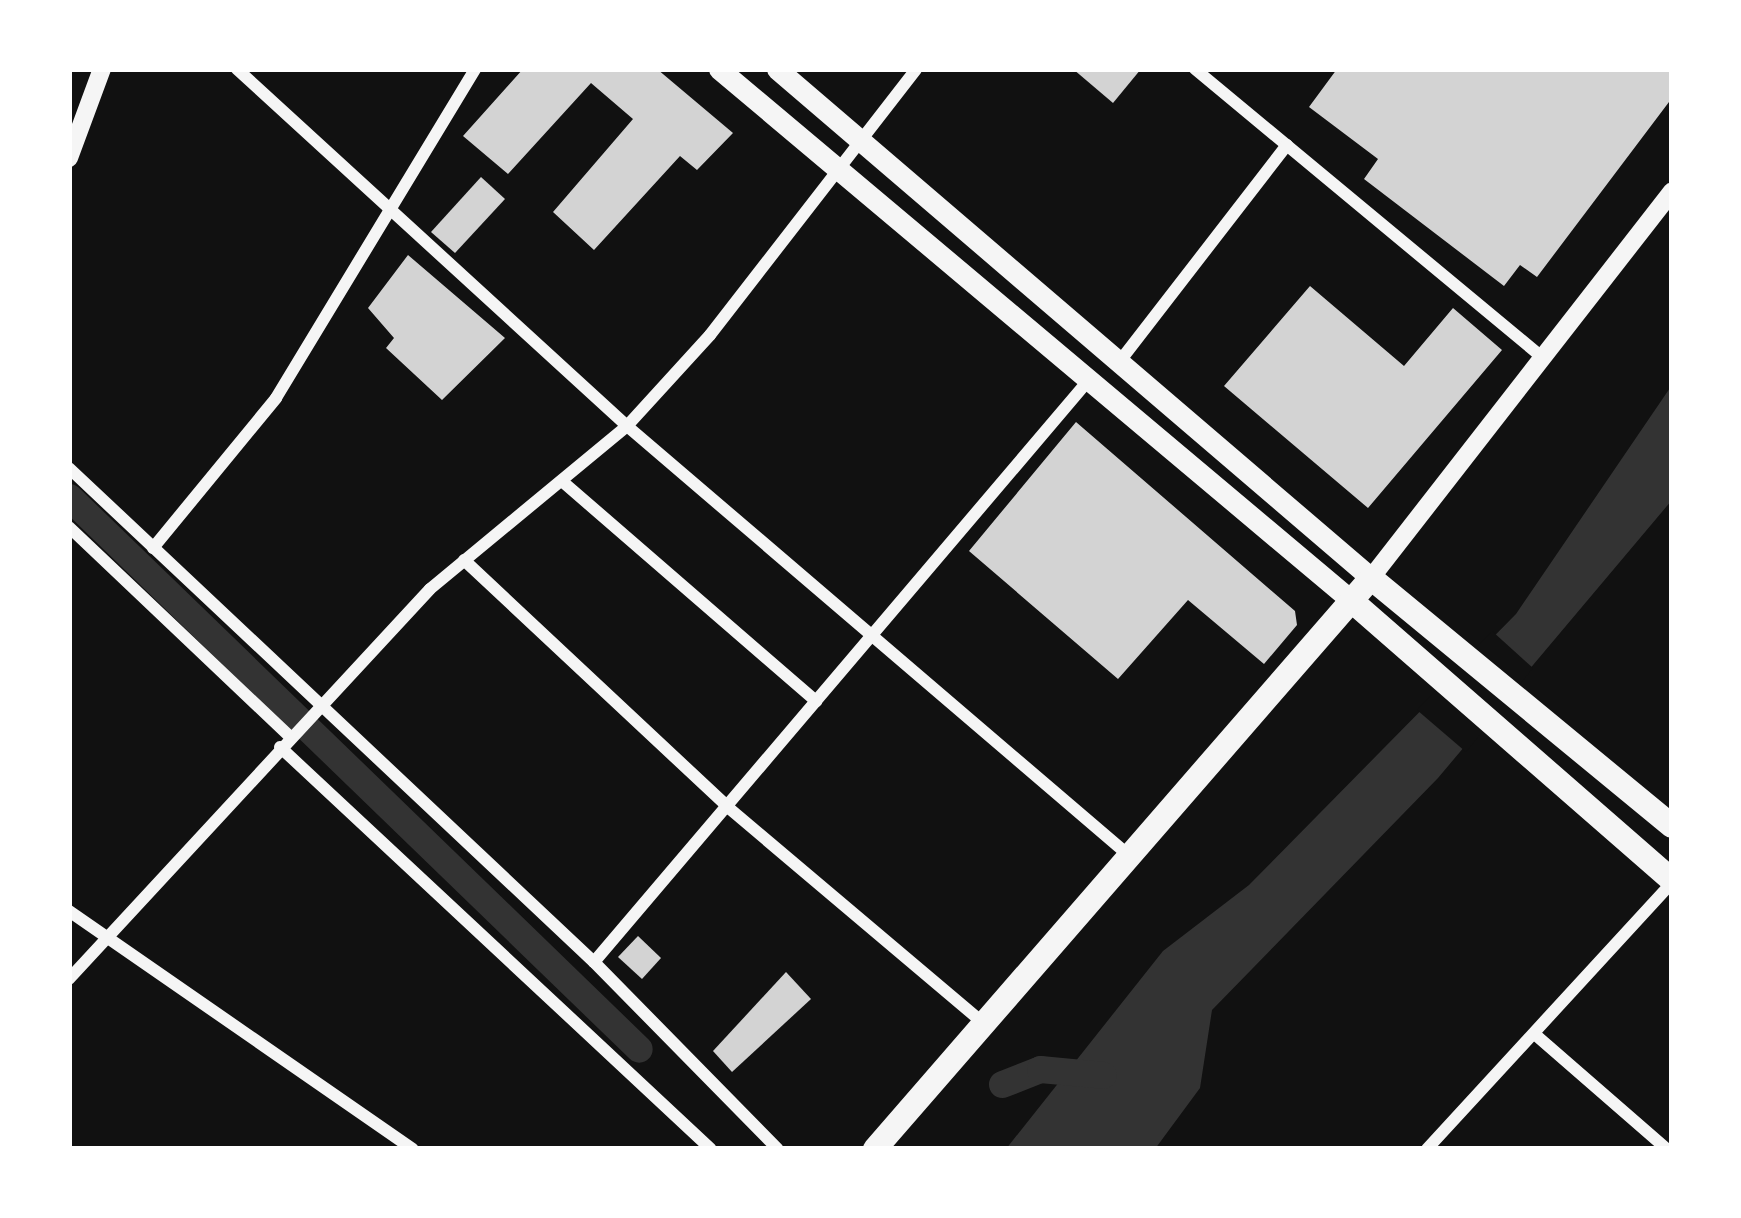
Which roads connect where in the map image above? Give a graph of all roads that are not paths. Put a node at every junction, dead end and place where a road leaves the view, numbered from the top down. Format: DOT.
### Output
graph roads {
  1 [pos="102,69"];
  2 [pos="237,69"];
  3 [pos="476,69"];
  4 [pos="718,69"];
  5 [pos="777,69"];
  6 [pos="916,69"];
  7 [pos="1195,69"];
  8 [pos="860,140"];
  9 [pos="1287,145"];
  10 [pos="69,158"];
  11 [pos="839,166"];
  12 [pos="1672,191"];
  13 [pos="388,208"];
  14 [pos="1542,356"];
  15 [pos="1120,361"];
  16 [pos="1088,381"];
  17 [pos="627,426"];
  18 [pos="69,468"];
  19 [pos="563,482"];
  20 [pos="69,527"];
  21 [pos="153,548"];
  22 [pos="464,560"];
  23 [pos="1371,578"];
  24 [pos="1363,611"];
  25 [pos="868,634"];
  26 [pos="816,701"];
  27 [pos="315,711"];
  28 [pos="288,739"];
  29 [pos="730,809"];
  30 [pos="1672,826"];
  31 [pos="1126,853"];
  32 [pos="1672,882"];
  33 [pos="69,911"];
  34 [pos="101,940"];
  35 [pos="594,962"];
  36 [pos="69,979"];
  37 [pos="985,1024"];
  38 [pos="1538,1037"];
  39 [pos="413,1149"];
  40 [pos="711,1149"];
  41 [pos="778,1149"];
  42 [pos="875,1149"];
  43 [pos="1427,1149"];
  44 [pos="1667,1149"];
  1 -- 10 [label="street"];
  2 -- 13 [label="street"];
  3 -- 13 [label="street"];
  4 -- 11 [label="main road"];
  5 -- 8 [label="main road"];
  6 -- 8 [label="street"];
  7 -- 9 [label="street"];
  8 -- 11 [label="street"];
  8 -- 15 [label="main road"];
  9 -- 14 [label="street"];
  9 -- 15 [label="street"];
  11 -- 16 [label="main road"];
  11 -- 17 [label="street"];
  12 -- 14 [label="street"];
  13 -- 17 [label="street"];
  13 -- 21 [label="street"];
  14 -- 23 [label="street"];
  15 -- 23 [label="main road"];
  16 -- 24 [label="main road"];
  16 -- 25 [label="street"];
  17 -- 19 [label="street"];
  17 -- 25 [label="street"];
  18 -- 21 [label="street"];
  19 -- 22 [label="street"];
  19 -- 26 [label="street"];
  20 -- 28 [label="street"];
  21 -- 27 [label="street"];
  22 -- 27 [label="street"];
  22 -- 29 [label="street"];
  23 -- 24 [label="highway"];
  23 -- 30 [label="highway"];
  24 -- 31 [label="highway"];
  24 -- 32 [label="highway"];
  25 -- 26 [label="street"];
  25 -- 31 [label="street"];
  26 -- 29 [label="street"];
  27 -- 28 [label="street"];
  27 -- 35 [label="street"];
  28 -- 34 [label="street"];
  28 -- 40 [label="street"];
  29 -- 35 [label="street"];
  29 -- 37 [label="street"];
  31 -- 37 [label="highway"];
  32 -- 38 [label="street"];
  33 -- 34 [label="street"];
  34 -- 36 [label="street"];
  34 -- 39 [label="street"];
  35 -- 41 [label="street"];
  37 -- 42 [label="highway"];
  38 -- 43 [label="street"];
  38 -- 44 [label="street"];
}
